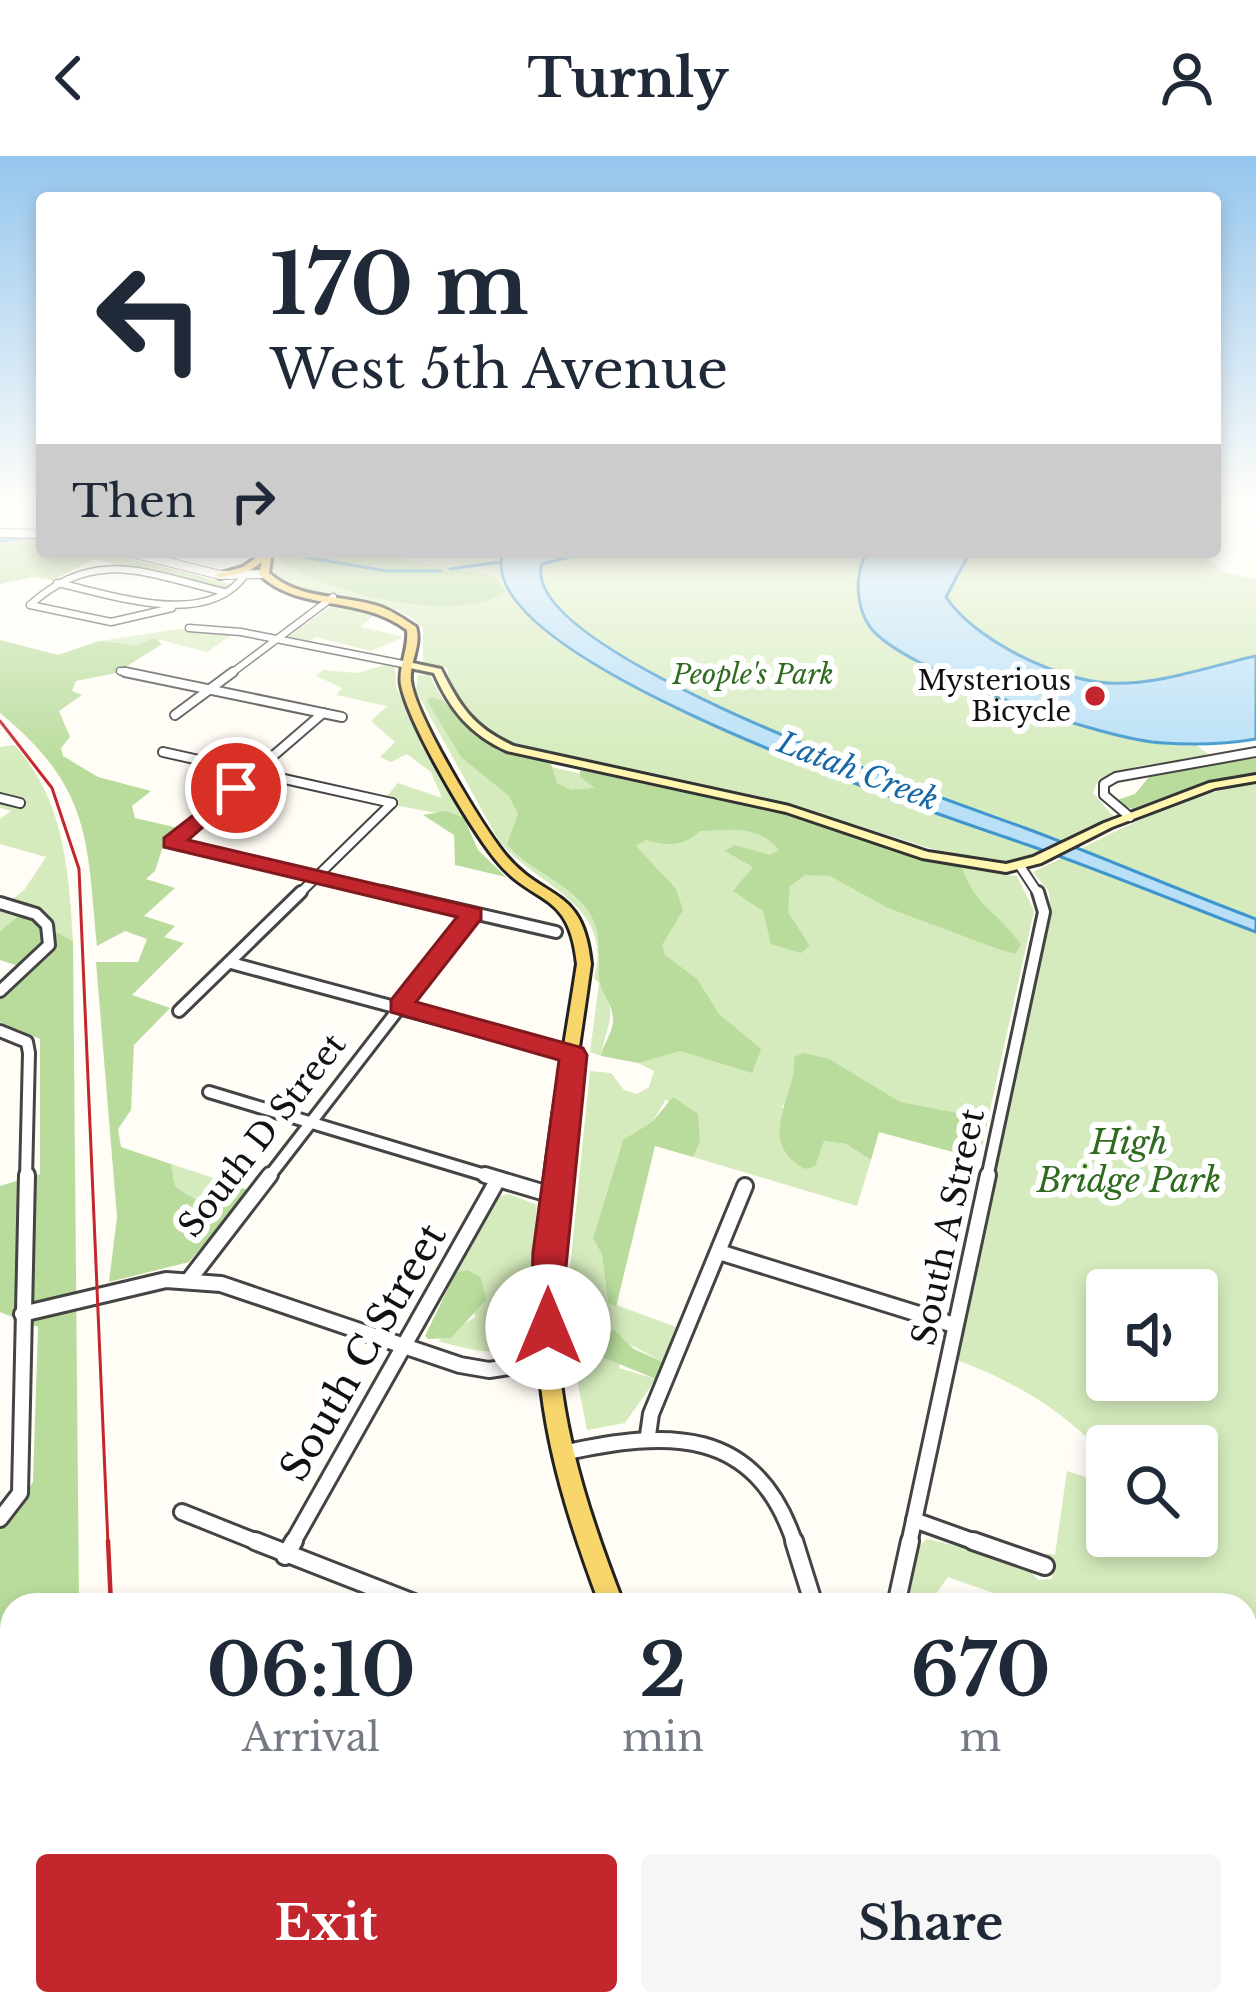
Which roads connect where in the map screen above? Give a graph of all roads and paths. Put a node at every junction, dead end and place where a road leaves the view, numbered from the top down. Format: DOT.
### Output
graph roads {
  1 [pos="49,590"];
  2 [pos="90,590"];
  3 [pos="214,590"];
  4 [pos="230,590"];
  5 [pos="294,590"];
  6 [pos="224,592"];
  7 [pos="333,597"];
  8 [pos="176,607"];
  9 [pos="189,628"];
  10 [pos="276,640"];
  11 [pos="407,665"];
  12 [pos="120,671"];
  13 [pos="210,689"];
  14 [pos="323,713"];
  15 [pos="175,715"];
  16 [pos="342,717"];
  17 [pos="163,752"];
  18 [pos="1256,752"];
  19 [pos="254,772"];
  20 [pos="1256,778"];
  21 [pos="0,798"];
  22 [pos="20,803"];
  23 [pos="1130,817"];
  24 [pos="1020,866"];
  25 [pos="319,877"];
  26 [pos="0,903"];
  27 [pos="472,914"];
  28 [pos="556,932"];
  29 [pos="232,963"];
  30 [pos="0,991"];
  31 [pos="400,1006"];
  32 [pos="178,1011"];
  33 [pos="0,1031"];
  34 [pos="573,1055"];
  35 [pos="209,1092"];
  36 [pos="309,1123"];
  37 [pos="497,1181"];
  38 [pos="745,1186"];
  39 [pos="555,1196"];
  40 [pos="719,1252"];
  41 [pos="189,1280"];
  42 [pos="22,1314"];
  43 [pos="954,1325"];
  44 [pos="405,1347"];
  45 [pos="548,1361"];
  46 [pos="648,1435"];
  47 [pos="563,1453"];
  48 [pos="182,1512"];
  49 [pos="0,1519"];
  50 [pos="914,1520"];
  51 [pos="286,1556"];
  52 [pos="1045,1566"];
  53 [pos="386,1593"];
  54 [pos="607,1593"];
  55 [pos="810,1593"];
  56 [pos="899,1593"];
  1 -- 8 [label="street"];
  2 -- 8 [label="street"];
  3 -- 6 [label="street"];
  4 -- 6 [label="street"];
  5 -- 7 [label="main road"];
  6 -- 8 [label="street"];
  7 -- 10 [label="street"];
  7 -- 11 [label="main road"];
  9 -- 10 [label="street"];
  10 -- 11 [label="street"];
  10 -- 13 [label="street"];
  11 -- 24 [label="main road"];
  11 -- 34 [label="main road"];
  12 -- 13 [label="street"];
  13 -- 14 [label="street"];
  13 -- 15 [label="street"];
  14 -- 16 [label="street"];
  14 -- 19 [label="street"];
  17 -- 19 [label="street"];
  18 -- 23 [label="street"];
  19 -- 25 [label="street"];
  19 -- 25 [label="street"];
  20 -- 23 [label="main road"];
  21 -- 22 [label="street"];
  23 -- 24 [label="main road"];
  24 -- 43 [label="street, South A Street"];
  25 -- 27 [label="street"];
  25 -- 29 [label="street"];
  26 -- 30 [label="street"];
  27 -- 28 [label="street"];
  27 -- 31 [label="street, South D Street"];
  29 -- 31 [label="street"];
  29 -- 32 [label="street"];
  31 -- 34 [label="street"];
  31 -- 36 [label="street, South D Street"];
  33 -- 42 [label="street"];
  34 -- 39 [label="main road"];
  35 -- 36 [label="street"];
  36 -- 37 [label="street"];
  36 -- 41 [label="street, South D Street"];
  37 -- 39 [label="street"];
  37 -- 44 [label="street, South C Street"];
  38 -- 40 [label="street"];
  39 -- 45 [label="main road"];
  40 -- 43 [label="street"];
  40 -- 46 [label="street"];
  41 -- 42 [label="street"];
  41 -- 44 [label="street"];
  42 -- 49 [label="street"];
  43 -- 50 [label="street, South A Street"];
  44 -- 45 [label="street"];
  44 -- 51 [label="street, South C Street"];
  45 -- 47 [label="main road"];
  46 -- 47 [label="street"];
  46 -- 55 [label="street"];
  47 -- 54 [label="main road"];
  48 -- 51 [label="street"];
  50 -- 52 [label="street"];
  50 -- 56 [label="street, South A Street"];
  51 -- 53 [label="street"];
}
